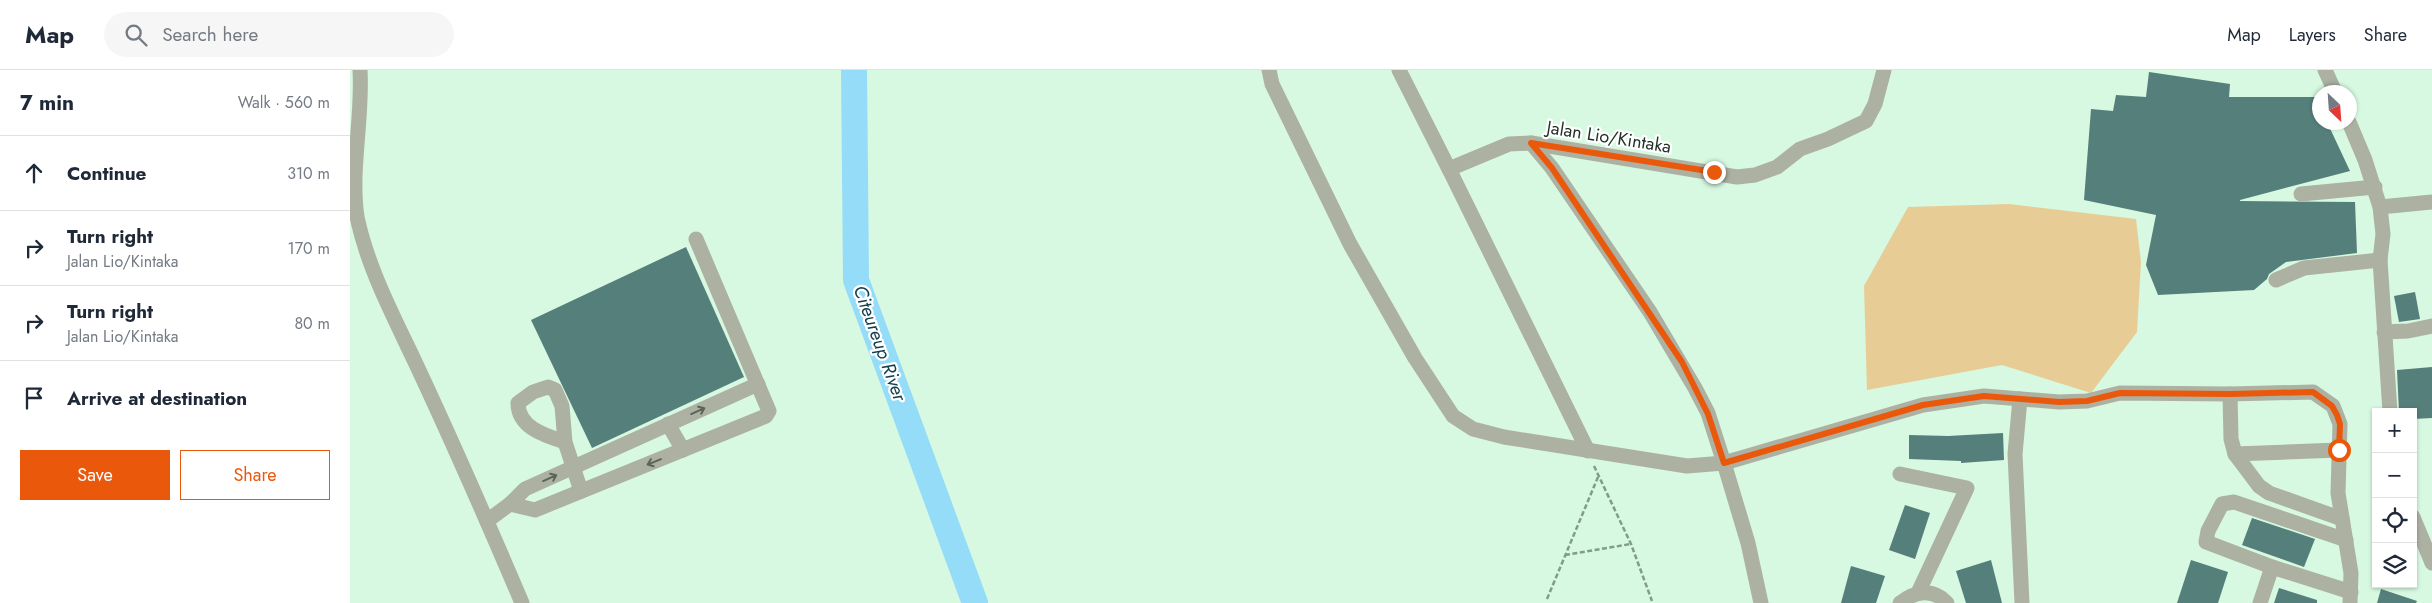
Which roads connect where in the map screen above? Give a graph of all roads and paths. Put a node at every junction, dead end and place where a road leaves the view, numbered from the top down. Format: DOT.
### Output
graph roads {
  1 [pos="360,70"];
  2 [pos="1269,70"];
  3 [pos="1399,70"];
  4 [pos="1884,70"];
  5 [pos="2325,70"];
  6 [pos="2332,85"];
  7 [pos="2352,130"];
  8 [pos="1531,143"];
  9 [pos="1449,169"];
  10 [pos="2375,187"];
  11 [pos="2301,194"];
  12 [pos="2432,202"];
  13 [pos="2380,207"];
  14 [pos="696,239"];
  15 [pos="2380,260"];
  16 [pos="2276,280"];
  17 [pos="2432,326"];
  18 [pos="2384,332"];
  19 [pos="758,384"];
  20 [pos="2230,394"];
  21 [pos="2020,399"];
  22 [pos="2390,408"];
  23 [pos="668,424"];
  24 [pos="565,442"];
  25 [pos="683,450"];
  26 [pos="2339,450"];
  27 [pos="1588,451"];
  28 [pos="2235,454"];
  29 [pos="1724,463"];
  30 [pos="572,468"];
  31 [pos="1900,474"];
  32 [pos="1598,477"];
  33 [pos="581,491"];
  34 [pos="510,504"];
  35 [pos="2342,519"];
  36 [pos="487,521"];
  37 [pos="2417,527"];
  38 [pos="2346,540"];
  39 [pos="1631,544"];
  40 [pos="1564,555"];
  41 [pos="2432,563"];
  42 [pos="2272,567"];
  43 [pos="1918,593"];
  44 [pos="2350,597"];
  45 [pos="1547,599"];
  46 [pos="1652,601"];
  47 [pos="522,603"];
  48 [pos="1762,603"];
  49 [pos="1900,603"];
  50 [pos="1947,603"];
  51 [pos="2022,603"];
  52 [pos="2260,603"];
  1 -- 36 [label="street"];
  2 -- 27 [label="street"];
  3 -- 9 [label="street"];
  4 -- 8 [label="street, Jalan Lio/Kintaka"];
  5 -- 6 [label="street"];
  7 -- 10 [label="street"];
  8 -- 9 [label="street"];
  8 -- 29 [label="street, Jalan Lio/Kintaka"];
  9 -- 27 [label="street"];
  10 -- 11 [label="street"];
  10 -- 13 [label="street"];
  12 -- 13 [label="street"];
  13 -- 15 [label="street"];
  14 -- 19 [label="street"];
  15 -- 16 [label="street"];
  15 -- 18 [label="street"];
  17 -- 18 [label="street"];
  18 -- 22 [label="street"];
  23 -- 19 [label="street, one-way"];
  19 -- 25 [label="street"];
  20 -- 21 [label="street"];
  20 -- 26 [label="street"];
  20 -- 28 [label="street"];
  21 -- 29 [label="street"];
  21 -- 51 [label="street"];
  23 -- 25 [label="street"];
  23 -- 30 [label="street"];
  24 -- 30 [label="street"];
  25 -- 33 [label="street, one-way"];
  26 -- 28 [label="street"];
  26 -- 35 [label="street"];
  27 -- 29 [label="street"];
  27 -- 32 [label="path"];
  28 -- 35 [label="street"];
  29 -- 48 [label="street, Jalan Lio/Kintaka"];
  30 -- 33 [label="street"];
  34 -- 30 [label="street, one-way"];
  31 -- 43 [label="street"];
  32 -- 39 [label="path"];
  32 -- 40 [label="path"];
  33 -- 34 [label="street"];
  34 -- 36 [label="street"];
  35 -- 38 [label="street"];
  36 -- 47 [label="street"];
  37 -- 41 [label="street"];
  38 -- 42 [label="street"];
  38 -- 44 [label="street"];
  39 -- 40 [label="path"];
  39 -- 46 [label="path"];
  40 -- 45 [label="path"];
  42 -- 44 [label="street"];
  42 -- 52 [label="street"];
  43 -- 49 [label="street"];
  43 -- 50 [label="street"];
}
